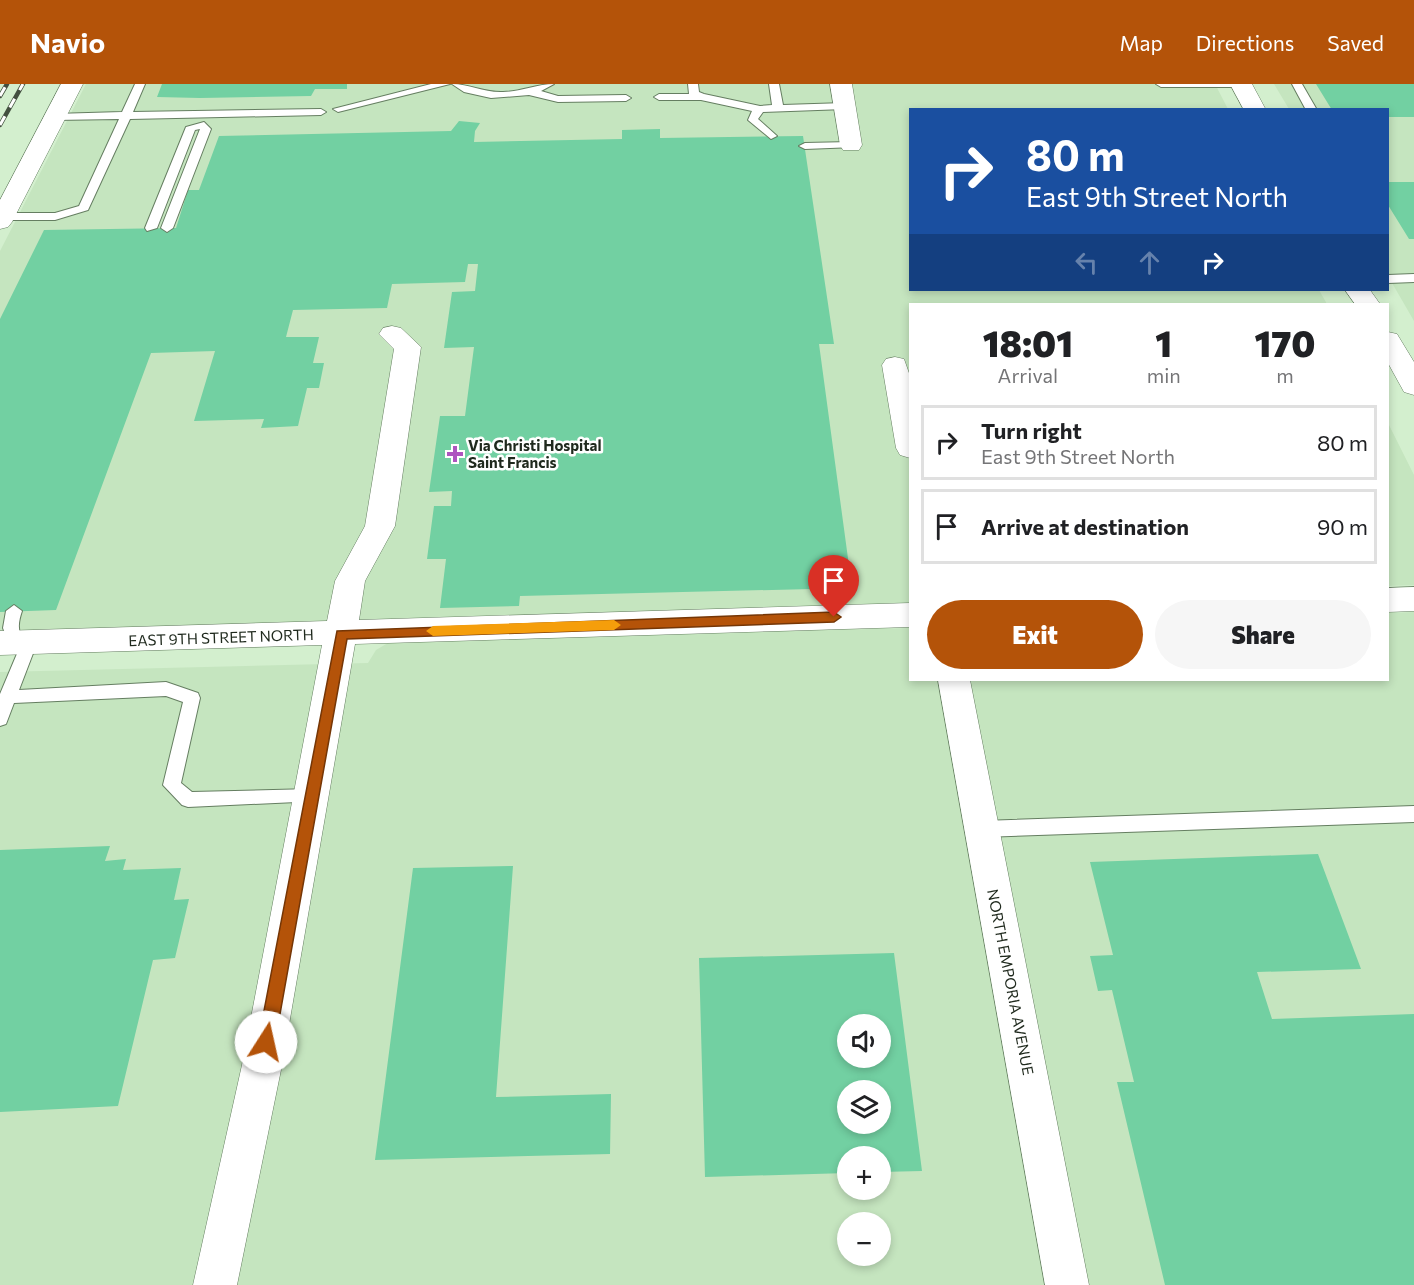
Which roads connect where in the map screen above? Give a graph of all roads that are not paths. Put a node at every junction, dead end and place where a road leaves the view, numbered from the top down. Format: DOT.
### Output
graph roads {
  1 [pos="72,84"];
  2 [pos="140,84"];
  3 [pos="445,84"];
  4 [pos="457,84"];
  5 [pos="549,84"];
  6 [pos="693,84"];
  7 [pos="774,84"];
  8 [pos="841,84"];
  9 [pos="1161,84"];
  10 [pos="1241,84"];
  11 [pos="1297,84"];
  12 [pos="530,92"];
  13 [pos="659,97"];
  14 [pos="701,97"];
  15 [pos="626,98"];
  16 [pos="778,106"];
  17 [pos="845,106"];
  18 [pos="1254,108"];
  19 [pos="1311,108"];
  20 [pos="339,109"];
  21 [pos="760,109"];
  22 [pos="321,112"];
  23 [pos="125,116"];
  24 [pos="54,117"];
  25 [pos="201,120"];
  26 [pos="771,136"];
  27 [pos="851,145"];
  28 [pos="805,146"];
  29 [pos="168,186"];
  30 [pos="184,186"];
  31 [pos="1,220"];
  32 [pos="151,228"];
  33 [pos="167,228"];
  34 [pos="1414,278"];
  35 [pos="1389,279"];
  36 [pos="392,334"];
  37 [pos="1389,342"];
  38 [pos="895,365"];
  39 [pos="1414,386"];
  40 [pos="909,442"];
  41 [pos="1414,599"];
  42 [pos="1389,600"];
  43 [pos="14,611"];
  44 [pos="909,615"];
  45 [pos="341,634"];
  46 [pos="16,643"];
  47 [pos="954,681"];
  48 [pos="4,700"];
  49 [pos="0,719"];
  50 [pos="312,796"];
  51 [pos="1414,814"];
  52 [pos="982,829"];
  53 [pos="215,1285"];
  54 [pos="1067,1285"];
  1 -- 24 [label="street"];
  2 -- 23 [label="lane"];
  3 -- 20 [label="lane"];
  4 -- 12 [label="lane"];
  5 -- 12 [label="lane"];
  6 -- 14 [label="lane"];
  7 -- 16 [label="lane"];
  8 -- 17 [label="street"];
  9 -- 10 [label="lane"];
  10 -- 18 [label="street"];
  11 -- 19 [label="lane"];
  12 -- 15 [label="lane"];
  13 -- 14 [label="lane"];
  14 -- 21 [label="lane"];
  16 -- 17 [label="lane"];
  16 -- 21 [label="lane"];
  17 -- 27 [label="street"];
  21 -- 26 [label="lane"];
  22 -- 25 [label="lane"];
  23 -- 24 [label="lane"];
  23 -- 25 [label="lane"];
  23 -- 31 [label="lane"];
  24 -- 31 [label="street"];
  25 -- 29 [label="lane"];
  25 -- 30 [label="lane"];
  27 -- 28 [label="lane"];
  29 -- 30 [label="lane"];
  29 -- 32 [label="lane"];
  30 -- 33 [label="lane"];
  34 -- 35 [label="lane"];
  36 -- 45 [label="street"];
  37 -- 39 [label="street"];
  38 -- 40 [label="street"];
  41 -- 42 [label="street"];
  43 -- 46 [label="lane"];
  44 -- 45 [label="street, EAST 9TH STREET NORTH"];
  45 -- 46 [label="street, EAST 9TH STREET NORTH"];
  45 -- 50 [label="street"];
  46 -- 48 [label="lane"];
  47 -- 52 [label="street, NORTH EMPORIA AVENUE"];
  48 -- 49 [label="lane"];
  48 -- 50 [label="lane"];
  50 -- 53 [label="street"];
  51 -- 52 [label="lane"];
  52 -- 54 [label="street, NORTH EMPORIA AVENUE"];
}
